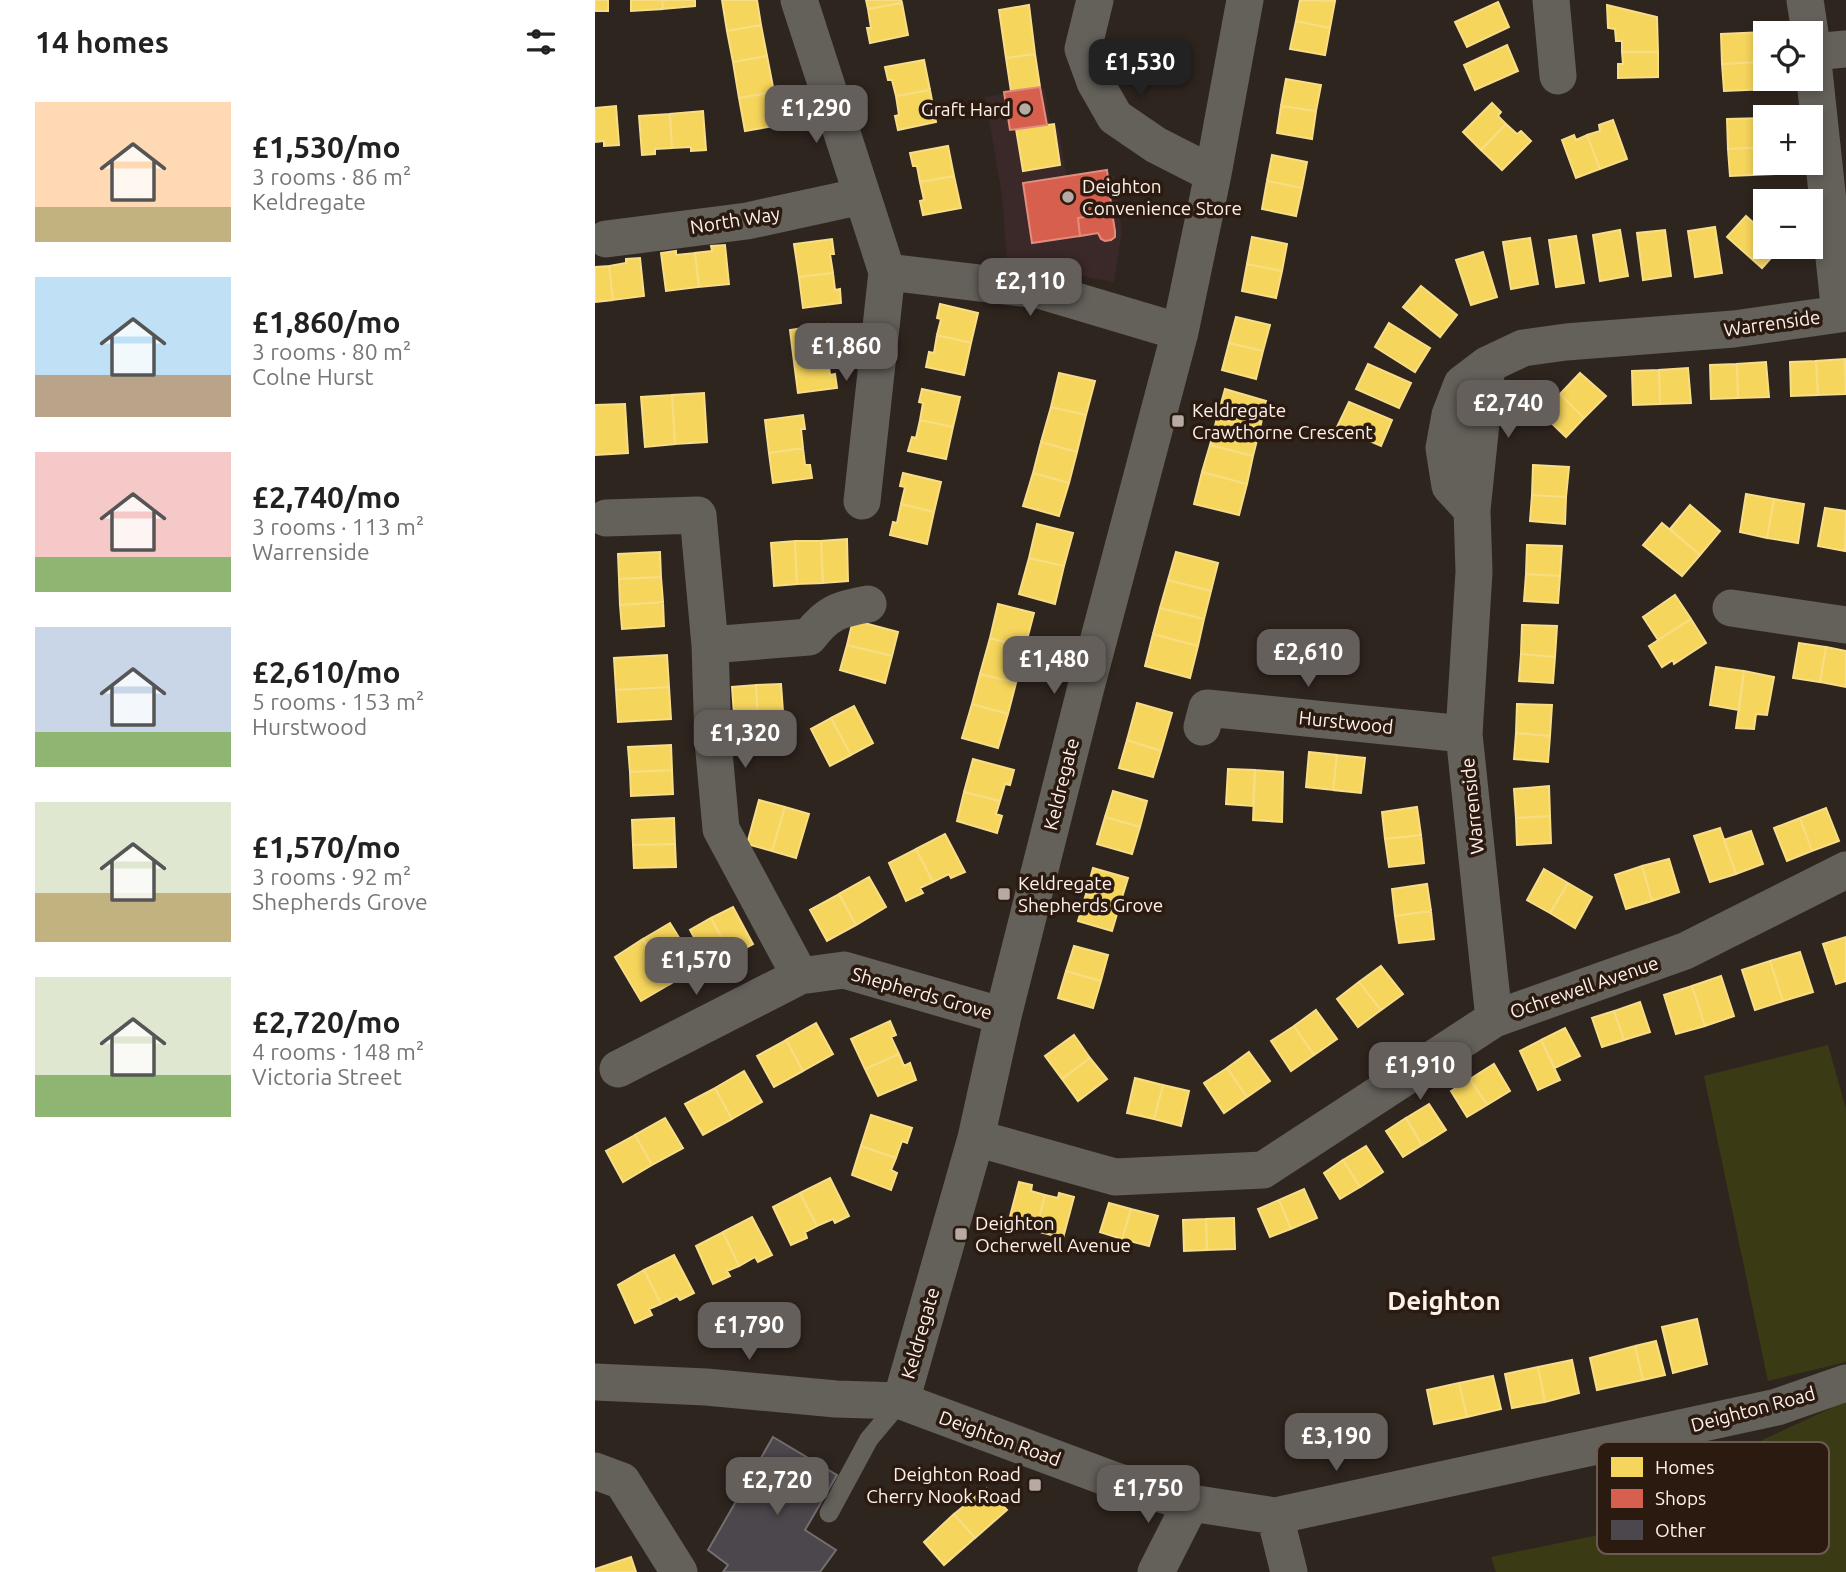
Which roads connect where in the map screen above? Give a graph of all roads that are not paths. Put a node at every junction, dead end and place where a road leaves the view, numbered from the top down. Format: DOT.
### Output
graph roads {
  1 [pos="799,0"];
  2 [pos="1095,0"];
  3 [pos="1245,0"];
  4 [pos="1551,0"];
  5 [pos="1805,0"];
  6 [pos="1812,21"];
  7 [pos="1558,76"];
  8 [pos="1823,79"];
  9 [pos="1213,174"];
  10 [pos="862,196"];
  11 [pos="607,239"];
  12 [pos="887,272"];
  13 [pos="1843,314"];
  14 [pos="1180,332"];
  15 [pos="862,501"];
  16 [pos="606,518"];
  17 [pos="868,604"];
  18 [pos="1731,608"];
  19 [pos="1846,625"];
  20 [pos="710,645"];
  21 [pos="1202,727"];
  22 [pos="1464,734"];
  23 [pos="1846,870"];
  24 [pos="800,976"];
  25 [pos="1003,1016"];
  26 [pos="1494,1019"];
  27 [pos="618,1069"];
  28 [pos="976,1138"];
  29 [pos="595,1382"];
  30 [pos="1846,1383"];
  31 [pos="901,1401"];
  32 [pos="1616,1442"];
  33 [pos="1597,1446"];
  34 [pos="595,1471"];
  35 [pos="1191,1503"];
  36 [pos="829,1513"];
  37 [pos="1275,1516"];
  38 [pos="680,1572"];
  39 [pos="1156,1572"];
  40 [pos="1289,1572"];
  1 -- 10 [label="street"];
  2 -- 9 [label="street"];
  3 -- 9 [label="street, Keldregate"];
  4 -- 7 [label="street"];
  5 -- 6 [label="street, Warrenside"];
  8 -- 13 [label="street, Warrenside"];
  9 -- 14 [label="street, Keldregate"];
  10 -- 11 [label="street, North Way"];
  10 -- 12 [label="street"];
  12 -- 14 [label="street"];
  12 -- 15 [label="street"];
  13 -- 22 [label="street, Warrenside"];
  14 -- 25 [label="street, Keldregate"];
  16 -- 20 [label="street"];
  17 -- 20 [label="street"];
  18 -- 19 [label="street"];
  20 -- 24 [label="street"];
  21 -- 22 [label="street, Hurstwood"];
  22 -- 26 [label="street, Warrenside"];
  23 -- 26 [label="street, Ochrewell Avenue"];
  24 -- 25 [label="street, Shepherds Grove"];
  24 -- 27 [label="street, Shepherds Grove"];
  25 -- 28 [label="street, Keldregate"];
  26 -- 28 [label="street, Ochrewell Avenue"];
  28 -- 31 [label="street, Keldregate"];
  29 -- 31 [label="street, Deighton Road"];
  30 -- 32 [label="street, Deighton Road"];
  31 -- 35 [label="street, Deighton Road"];
  31 -- 36 [label="lane"];
  33 -- 37 [label="street, Deighton Road"];
  34 -- 38 [label="street"];
  35 -- 37 [label="street, Deighton Road"];
  35 -- 39 [label="street"];
  37 -- 40 [label="street"];
}
